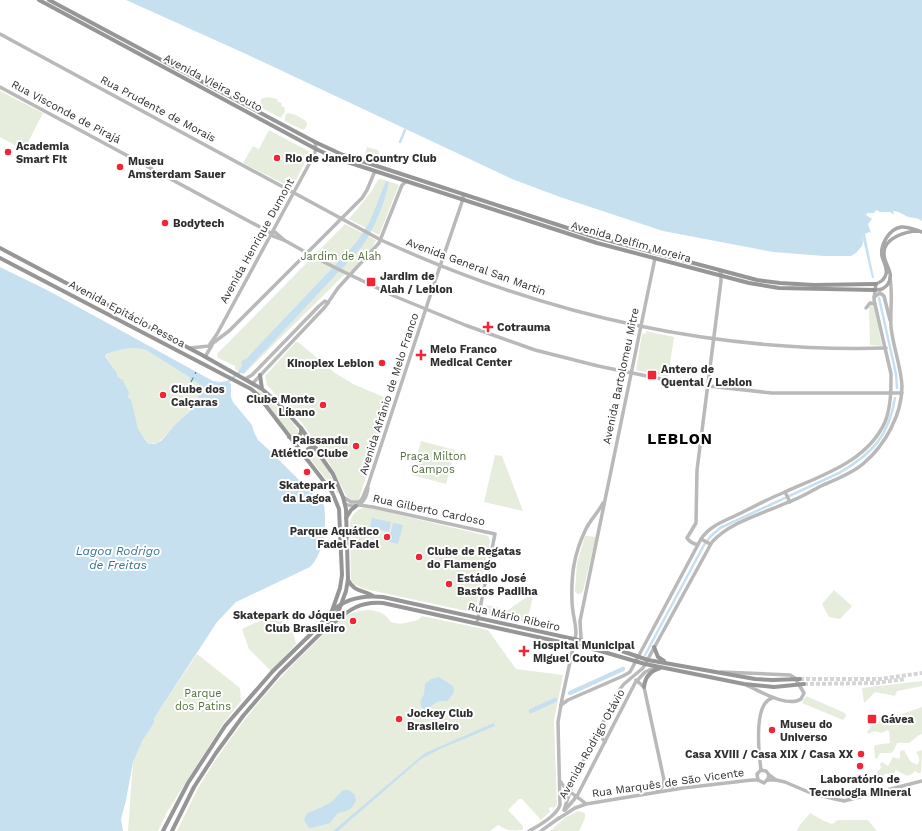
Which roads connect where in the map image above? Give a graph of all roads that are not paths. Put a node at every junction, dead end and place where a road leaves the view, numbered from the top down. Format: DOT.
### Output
graph roads {
  1 [pos="39,0"];
  2 [pos="49,0"];
  3 [pos="0,34"];
  4 [pos="0,87"];
  5 [pos="213,94"];
  6 [pos="234,99"];
  7 [pos="315,142"];
  8 [pos="316,149"];
  9 [pos="383,168"];
  10 [pos="375,171"];
  11 [pos="383,173"];
  12 [pos="401,174"];
  13 [pos="407,181"];
  14 [pos="294,192"];
  15 [pos="462,194"];
  16 [pos="463,199"];
  17 [pos="341,218"];
  18 [pos="898,228"];
  19 [pos="920,231"];
  20 [pos="271,233"];
  21 [pos="372,234"];
  22 [pos="900,234"];
  23 [pos="381,240"];
  24 [pos="0,248"];
  25 [pos="307,253"];
  26 [pos="17,257"];
  27 [pos="0,258"];
  28 [pos="655,258"];
  29 [pos="679,260"];
  30 [pos="14,264"];
  31 [pos="31,264"];
  32 [pos="440,265"];
  33 [pos="719,270"];
  34 [pos="33,274"];
  35 [pos="350,275"];
  36 [pos="721,276"];
  37 [pos="890,277"];
  38 [pos="876,284"];
  39 [pos="875,290"];
  40 [pos="874,297"];
  41 [pos="328,303"];
  42 [pos="875,304"];
  43 [pos="866,308"];
  44 [pos="426,310"];
  45 [pos="640,327"];
  46 [pos="891,327"];
  47 [pos="217,334"];
  48 [pos="221,338"];
  49 [pos="714,339"];
  50 [pos="213,344"];
  51 [pos="209,346"];
  52 [pos="187,348"];
  53 [pos="886,348"];
  54 [pos="205,357"];
  55 [pos="206,365"];
  56 [pos="630,372"];
  57 [pos="260,375"];
  58 [pos="242,380"];
  59 [pos="252,383"];
  60 [pos="246,385"];
  61 [pos="891,385"];
  62 [pos="902,386"];
  63 [pos="708,387"];
  64 [pos="262,389"];
  65 [pos="884,393"];
  66 [pos="891,393"];
  67 [pos="902,393"];
  68 [pos="301,428"];
  69 [pos="289,437"];
  70 [pos="316,449"];
  71 [pos="857,456"];
  72 [pos="306,459"];
  73 [pos="864,464"];
  74 [pos="368,485"];
  75 [pos="332,492"];
  76 [pos="784,492"];
  77 [pos="343,497"];
  78 [pos="605,498"];
  79 [pos="790,502"];
  80 [pos="345,504"];
  81 [pos="358,506"];
  82 [pos="346,518"];
  83 [pos="701,539"];
  84 [pos="698,544"];
  85 [pos="710,544"];
  86 [pos="348,578"];
  87 [pos="374,596"];
  88 [pos="342,604"];
  89 [pos="332,611"];
  90 [pos="477,618"];
  91 [pos="476,623"];
  92 [pos="325,629"];
  93 [pos="575,639"];
  94 [pos="582,641"];
  95 [pos="574,644"];
  96 [pos="586,647"];
  97 [pos="654,647"];
  98 [pos="638,657"];
  99 [pos="648,660"];
  100 [pos="636,662"];
  101 [pos="670,663"];
  102 [pos="645,664"];
  103 [pos="656,667"];
  104 [pos="662,668"];
  105 [pos="717,672"];
  106 [pos="622,677"];
  107 [pos="632,678"];
  108 [pos="800,679"];
  109 [pos="637,680"];
  110 [pos="624,684"];
  111 [pos="744,684"];
  112 [pos="804,684"];
  113 [pos="644,687"];
  114 [pos="772,698"];
  115 [pos="561,706"];
  116 [pos="598,732"];
  117 [pos="604,742"];
  118 [pos="210,749"];
  119 [pos="216,753"];
  120 [pos="761,770"];
  121 [pos="769,775"];
  122 [pos="559,776"];
  123 [pos="756,776"];
  124 [pos="664,780"];
  125 [pos="752,780"];
  126 [pos="758,780"];
  127 [pos="767,780"];
  128 [pos="776,780"];
  129 [pos="922,781"];
  130 [pos="677,789"];
  131 [pos="570,791"];
  132 [pos="654,794"];
  133 [pos="577,796"];
  134 [pos="586,804"];
  135 [pos="564,810"];
  136 [pos="169,818"];
  137 [pos="178,819"];
  138 [pos="558,819"];
  139 [pos="163,831"];
  140 [pos="172,831"];
  141 [pos="529,831"];
  142 [pos="541,831"];
  1 -- 5 [label="highway, Avenida Vieira Souto"];
  2 -- 6 [label="highway, Avenida Vieira Souto"];
  3 -- 14 [label="main road, Rua Prudente de Morais"];
  4 -- 20 [label="main road, Rua Visconde de Pirajá"];
  5 -- 6 [label="highway"];
  5 -- 8 [label="highway, Avenida Vieira Souto"];
  6 -- 7 [label="highway, Avenida Vieira Souto"];
  7 -- 8 [label="main road"];
  7 -- 9 [label="highway, Avenida Vieira Souto"];
  8 -- 10 [label="highway, Avenida Vieira Souto"];
  8 -- 14 [label="main road, Avenida Henrique Dumont"];
  9 -- 12 [label="highway, Avenida Delfim Moreira"];
  10 -- 11 [label="highway, Avenida Vieira Souto"];
  10 -- 12 [label="highway"];
  10 -- 17 [label="main road, Avenida Epitácio Pessoa"];
  11 -- 13 [label="highway, Avenida Delfim Moreira"];
  12 -- 15 [label="highway, Avenida Delfim Moreira"];
  13 -- 16 [label="highway, Avenida Delfim Moreira"];
  13 -- 23 [label="main road"];
  14 -- 17 [label="main road, Rua Prudente de Morais"];
  14 -- 20 [label="main road, Avenida Henrique Dumont"];
  15 -- 16 [label="main road"];
  15 -- 29 [label="highway, Avenida Delfim Moreira"];
  16 -- 28 [label="highway, Avenida Delfim Moreira"];
  16 -- 32 [label="main road, Avenida Afrânio de Melo Franco"];
  17 -- 21 [label="main road, Rua Prudente de Morais"];
  17 -- 25 [label="main road, Avenida Epitácio Pessoa"];
  18 -- 19 [label="main road"];
  18 -- 22 [label="main road"];
  18 -- 38 [label="main road"];
  19 -- 22 [label="main road"];
  20 -- 25 [label="main road, Rua Visconde de Pirajá"];
  20 -- 47 [label="main road, Avenida Henrique Dumont"];
  21 -- 23 [label="main road, Avenida General San Martin"];
  22 -- 37 [label="main road"];
  23 -- 32 [label="main road, Avenida General San Martin"];
  23 -- 35 [label="main road"];
  24 -- 26 [label="highway, Avenida Epitácio Pessoa"];
  25 -- 35 [label="main road, Rua Visconde de Pirajá, bridge"];
  25 -- 48 [label="main road, Avenida Epitácio Pessoa"];
  26 -- 30 [label="highway"];
  26 -- 31 [label="highway, Avenida Epitácio Pessoa"];
  27 -- 30 [label="highway, Avenida Epitácio Pessoa"];
  28 -- 29 [label="highway"];
  28 -- 36 [label="highway, Avenida Delfim Moreira"];
  28 -- 45 [label="main road, Avenida Bartolomeu Mitre"];
  29 -- 33 [label="highway, Avenida Delfim Moreira"];
  30 -- 34 [label="highway, Avenida Epitácio Pessoa"];
  31 -- 34 [label="highway"];
  31 -- 52 [label="highway, Avenida Epitácio Pessoa"];
  32 -- 44 [label="main road, Avenida Afrânio de Melo Franco"];
  32 -- 45 [label="main road, Avenida General San Martin"];
  33 -- 36 [label="main road"];
  33 -- 38 [label="highway, Avenida Delfim Moreira"];
  34 -- 55 [label="highway, Avenida Epitácio Pessoa"];
  35 -- 41 [label="main road"];
  35 -- 44 [label="main road, Rua Visconde de Pirajá"];
  36 -- 39 [label="highway, Avenida Delfim Moreira"];
  36 -- 49 [label="main road"];
  37 -- 39 [label="main road, Avenida Delfim Moreira"];
  37 -- 46 [label="main road"];
  38 -- 39 [label="main road"];
  39 -- 40 [label="main road"];
  40 -- 42 [label="main road"];
  40 -- 46 [label="main road"];
  41 -- 57 [label="main road"];
  41 -- 58 [label="main road"];
  42 -- 43 [label="main road"];
  42 -- 53 [label="main road"];
  44 -- 56 [label="main road, Rua Visconde de Pirajá"];
  44 -- 74 [label="main road, Avenida Afrânio de Melo Franco"];
  45 -- 49 [label="main road, Avenida General San Martin"];
  45 -- 56 [label="main road, Avenida Bartolomeu Mitre"];
  46 -- 62 [label="main road"];
  47 -- 48 [label="main road"];
  47 -- 51 [label="main road, Avenida Henrique Dumont"];
  48 -- 50 [label="main road, Avenida Epitácio Pessoa"];
  49 -- 53 [label="main road, Avenida General San Martin"];
  49 -- 63 [label="main road"];
  50 -- 51 [label="main road, Avenida Epitácio Pessoa"];
  50 -- 54 [label="main road, Avenida Epitácio Pessoa"];
  51 -- 52 [label="main road, Avenida Epitácio Pessoa"];
  52 -- 54 [label="highway, Avenida Epitácio Pessoa"];
  53 -- 61 [label="main road"];
  54 -- 55 [label="highway"];
  54 -- 58 [label="highway, Avenida Epitácio Pessoa"];
  55 -- 58 [label="highway, Avenida Epitácio Pessoa"];
  56 -- 63 [label="main road, Rua Visconde de Pirajá"];
  56 -- 78 [label="main road, Avenida Bartolomeu Mitre"];
  57 -- 59 [label="main road"];
  57 -- 64 [label="highway"];
  58 -- 59 [label="highway, Avenida Epitácio Pessoa"];
  58 -- 60 [label="highway, Avenida Epitácio Pessoa"];
  59 -- 60 [label="highway"];
  59 -- 64 [label="highway, Avenida Epitácio Pessoa"];
  60 -- 69 [label="highway"];
  61 -- 62 [label="main road"];
  61 -- 65 [label="main road"];
  61 -- 66 [label="main road"];
  62 -- 67 [label="main road"];
  63 -- 65 [label="main road, Rua Visconde de Pirajá"];
  63 -- 84 [label="main road"];
  64 -- 68 [label="highway, Avenida Epitácio Pessoa"];
  65 -- 66 [label="main road, Rua Visconde de Pirajá"];
  66 -- 67 [label="main road, Rua Visconde de Pirajá"];
  66 -- 71 [label="main road"];
  67 -- 73 [label="main road"];
  68 -- 69 [label="highway"];
  68 -- 70 [label="highway, Avenida Epitácio Pessoa"];
  69 -- 72 [label="highway"];
  70 -- 72 [label="highway"];
  70 -- 77 [label="highway, Avenida Epitácio Pessoa"];
  71 -- 73 [label="main road"];
  71 -- 76 [label="main road"];
  72 -- 75 [label="highway"];
  73 -- 79 [label="main road"];
  74 -- 77 [label="main road, Avenida Afrânio de Melo Franco"];
  74 -- 81 [label="main road, Avenida Afrânio de Melo Franco"];
  75 -- 80 [label="highway"];
  75 -- 89 [label="highway"];
  76 -- 79 [label="main road"];
  76 -- 83 [label="main road"];
  77 -- 80 [label="highway, Avenida Epitácio Pessoa"];
  78 -- 93 [label="main road, Avenida Bartolomeu Mitre"];
  78 -- 94 [label="main road, Avenida Bartolomeu Mitre"];
  79 -- 85 [label="main road"];
  80 -- 81 [label="main road"];
  80 -- 82 [label="highway, Avenida Epitácio Pessoa"];
  81 -- 82 [label="highway"];
  81 -- 90 [label="main road, Rua Gilberto Cardoso"];
  82 -- 86 [label="highway, Avenida Epitácio Pessoa"];
  83 -- 84 [label="main road"];
  83 -- 85 [label="main road"];
  84 -- 98 [label="main road"];
  85 -- 97 [label="main road, Avenida Rodrigo Otávio"];
  86 -- 87 [label="highway"];
  86 -- 88 [label="highway, Avenida Epitácio Pessoa"];
  87 -- 88 [label="highway, Rua Mário Ribeiro"];
  87 -- 90 [label="highway, Rua Mário Ribeiro"];
  88 -- 89 [label="highway, Rua Mário Ribeiro"];
  88 -- 92 [label="highway, Avenida Epitácio Pessoa"];
  89 -- 118 [label="highway"];
  90 -- 91 [label="main road"];
  90 -- 93 [label="highway, Rua Mário Ribeiro"];
  91 -- 92 [label="highway, Rua Mário Ribeiro"];
  91 -- 95 [label="highway, Rua Mário Ribeiro"];
  92 -- 119 [label="highway"];
  93 -- 94 [label="highway, Rua Mário Ribeiro"];
  93 -- 95 [label="main road, Avenida Bartolomeu Mitre"];
  94 -- 96 [label="main road, Avenida Bartolomeu Mitre"];
  94 -- 98 [label="highway, Rua Mário Ribeiro"];
  95 -- 96 [label="highway, Rua Mário Ribeiro"];
  95 -- 115 [label="main road, Avenida Bartolomeu Mitre"];
  96 -- 100 [label="highway, Rua Mário Ribeiro"];
  97 -- 99 [label="main road, Avenida Rodrigo Otávio"];
  97 -- 101 [label="highway"];
  98 -- 99 [label="highway, Rua Mário Ribeiro"];
  98 -- 100 [label="main road"];
  99 -- 101 [label="highway, Rua Mário Ribeiro"];
  99 -- 102 [label="main road, Avenida Rodrigo Otávio"];
  100 -- 102 [label="highway, Rua Mário Ribeiro"];
  100 -- 106 [label="main road"];
  101 -- 105 [label="highway, Rua Mário Ribeiro"];
  102 -- 103 [label="highway, Rua Mário Ribeiro"];
  102 -- 107 [label="main road, Avenida Rodrigo Otávio"];
  103 -- 104 [label="highway, Rua Mário Ribeiro"];
  103 -- 109 [label="main road, Avenida Rodrigo Otávio"];
  104 -- 111 [label="highway, Rua Mário Ribeiro"];
  104 -- 113 [label="highway"];
  105 -- 108 [label="highway, Rua Mário Ribeiro, bridge"];
  105 -- 114 [label="main road"];
  106 -- 107 [label="main road"];
  106 -- 110 [label="main road"];
  106 -- 115 [label="main road"];
  107 -- 109 [label="main road"];
  107 -- 110 [label="main road, Avenida Rodrigo Otávio"];
  109 -- 113 [label="main road"];
  109 -- 117 [label="main road, Avenida Rodrigo Otávio"];
  110 -- 116 [label="main road, Avenida Rodrigo Otávio"];
  111 -- 112 [label="highway, Rua Mário Ribeiro, bridge"];
  111 -- 114 [label="main road"];
  113 -- 124 [label="main road"];
  114 -- 120 [label="main road"];
  115 -- 122 [label="main road, Avenida Bartolomeu Mitre"];
  116 -- 117 [label="main road"];
  116 -- 131 [label="main road, Avenida Rodrigo Otávio"];
  117 -- 133 [label="main road, Avenida Rodrigo Otávio"];
  118 -- 119 [label="highway"];
  118 -- 136 [label="highway"];
  119 -- 137 [label="highway"];
  120 -- 121 [label="main road"];
  120 -- 123 [label="main road"];
  121 -- 127 [label="main road"];
  121 -- 128 [label="main road"];
  122 -- 131 [label="main road"];
  122 -- 141 [label="main road, Avenida Bartolomeu Mitre"];
  123 -- 125 [label="main road, Rua Marquês de São Vicente"];
  123 -- 126 [label="main road"];
  124 -- 130 [label="main road"];
  124 -- 132 [label="main road"];
  125 -- 126 [label="main road, Rua Marquês de São Vicente"];
  125 -- 130 [label="main road, Rua Marquês de São Vicente"];
  126 -- 127 [label="main road"];
  127 -- 128 [label="main road"];
  128 -- 129 [label="main road"];
  130 -- 132 [label="main road, Rua Marquês de São Vicente"];
  131 -- 133 [label="main road"];
  131 -- 135 [label="main road, Avenida Rodrigo Otávio"];
  132 -- 134 [label="main road, Rua Marquês de São Vicente"];
  133 -- 134 [label="main road"];
  133 -- 135 [label="main road, Avenida Rodrigo Otávio"];
  134 -- 138 [label="main road, Rua Marquês de São Vicente"];
  135 -- 138 [label="main road"];
  136 -- 137 [label="highway"];
  136 -- 139 [label="highway"];
  137 -- 140 [label="highway"];
  138 -- 142 [label="main road, Rua Marquês de São Vicente"];
}
